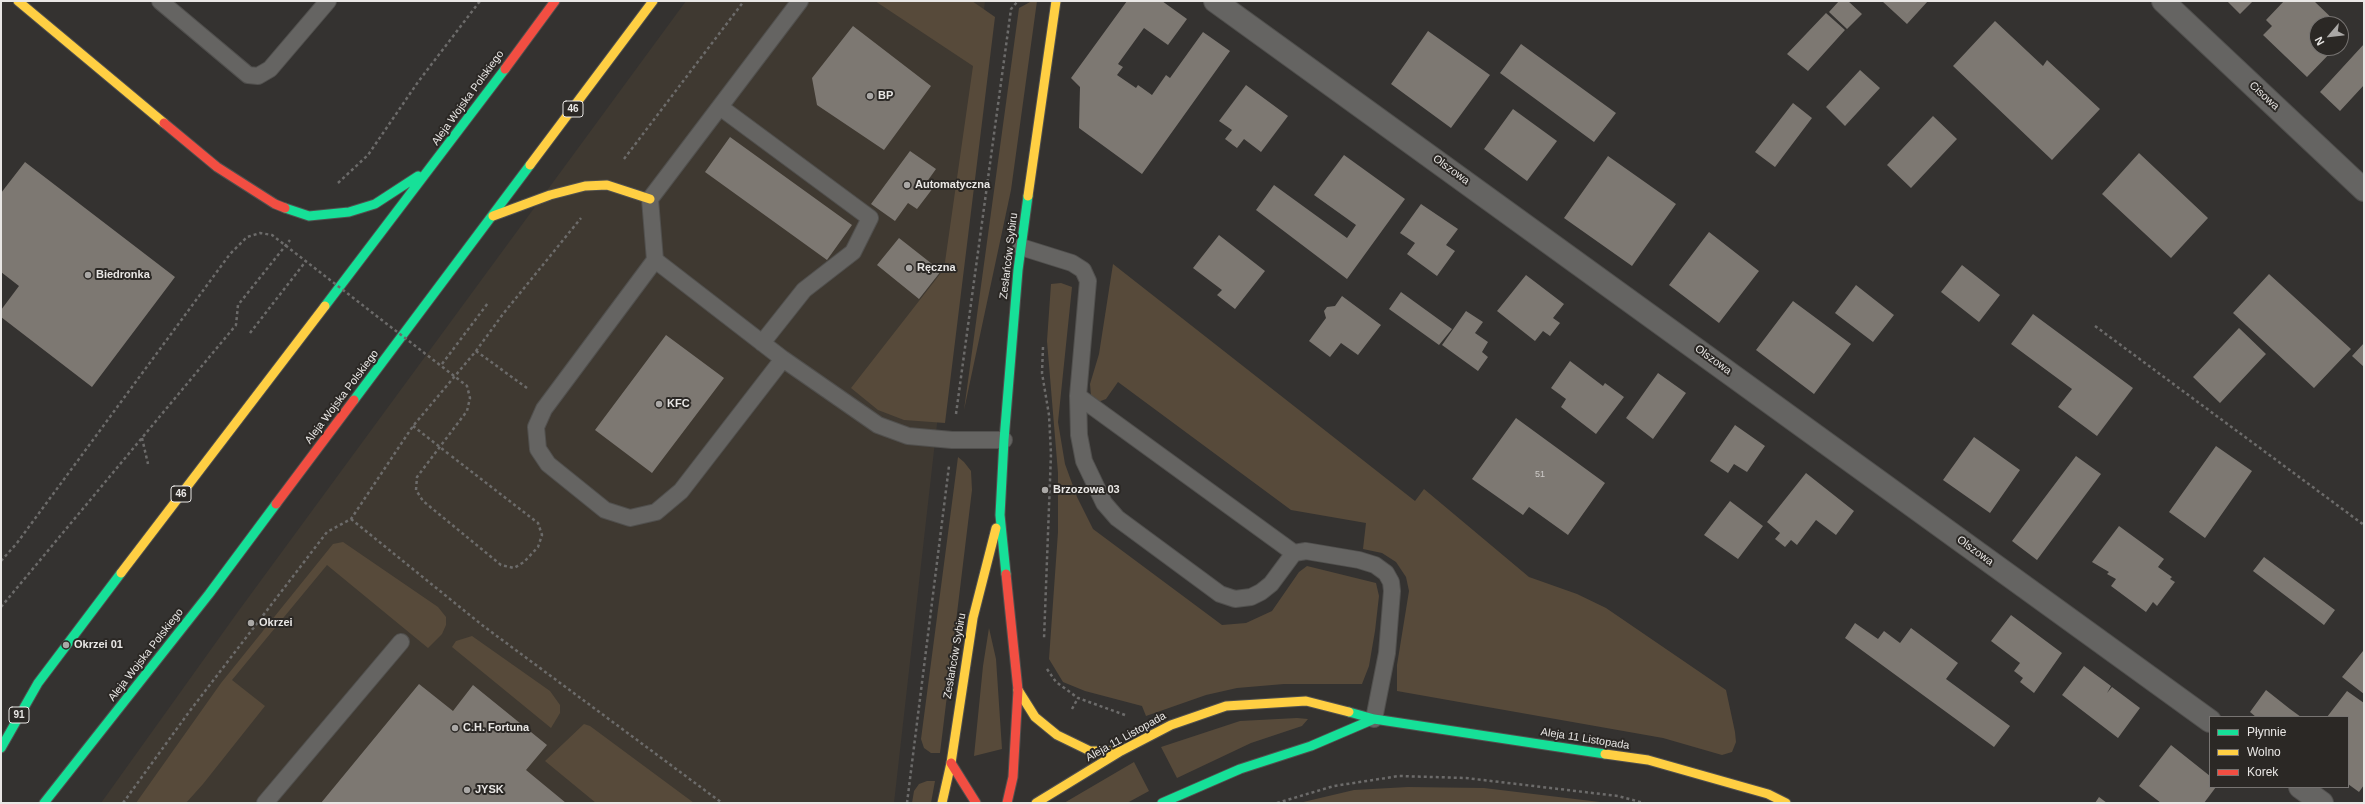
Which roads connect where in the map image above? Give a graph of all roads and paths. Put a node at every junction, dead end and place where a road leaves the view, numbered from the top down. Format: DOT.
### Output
graph roads {
  1 [pos="18,1"];
  2 [pos="160,1"];
  3 [pos="328,1"];
  4 [pos="480,1"];
  5 [pos="555,1"];
  6 [pos="653,1"];
  7 [pos="744,1"];
  8 [pos="800,1"];
  9 [pos="1018,1"];
  10 [pos="1056,1"];
  11 [pos="1215,1"];
  12 [pos="2163,1"];
  13 [pos="720,107"];
  14 [pos="432,168"];
  15 [pos="607,184"];
  16 [pos="333,188"];
  17 [pos="2364,190"];
  18 [pos="650,199"];
  19 [pos="585,213"];
  20 [pos="493,216"];
  21 [pos="294,234"];
  22 [pos="1021,247"];
  23 [pos="655,260"];
  24 [pos="306,261"];
  25 [pos="488,303"];
  26 [pos="2095,326"];
  27 [pos="250,333"];
  28 [pos="762,343"];
  29 [pos="476,351"];
  30 [pos="783,359"];
  31 [pos="442,364"];
  32 [pos="1078,396"];
  33 [pos="548,403"];
  34 [pos="955,420"];
  35 [pos="414,426"];
  36 [pos="142,438"];
  37 [pos="1004,440"];
  38 [pos="148,464"];
  39 [pos="949,465"];
  40 [pos="1000,515"];
  41 [pos="351,519"];
  42 [pos="2364,525"];
  43 [pos="1294,553"];
  44 [pos="1,561"];
  45 [pos="1,606"];
  46 [pos="400,642"];
  47 [pos="38,683"];
  48 [pos="1018,690"];
  49 [pos="1078,698"];
  50 [pos="1128,716"];
  51 [pos="6,718"];
  52 [pos="1374,719"];
  53 [pos="2209,720"];
  54 [pos="89,746"];
  55 [pos="1,748"];
  56 [pos="1121,751"];
  57 [pos="950,763"];
  58 [pos="2301,788"];
  59 [pos="44,803"];
  60 [pos="55,803"];
  61 [pos="123,803"];
  62 [pos="264,803"];
  63 [pos="722,803"];
  64 [pos="907,803"];
  65 [pos="942,803"];
  66 [pos="976,803"];
  67 [pos="1007,803"];
  68 [pos="1036,803"];
  69 [pos="1162,803"];
  70 [pos="1277,803"];
  71 [pos="1644,803"];
  72 [pos="1786,803"];
  73 [pos="2322,803"];
  1 -- 14 [label="main road"];
  2 -- 3 [label="lane"];
  4 -- 16 [label="path"];
  5 -- 14 [label="main road, Aleja Wojska Polskiego / 46"];
  6 -- 20 [label="main road, Aleja Wojska Polskiego / 46"];
  7 -- 15 [label="path"];
  8 -- 13 [label="lane"];
  9 -- 34 [label="path"];
  10 -- 22 [label="main road, Zesłańców Sybiru"];
  11 -- 53 [label="street, Olszowa"];
  12 -- 17 [label="street, Cisowa"];
  13 -- 18 [label="lane"];
  13 -- 28 [label="lane"];
  14 -- 47 [label="main road, Aleja Wojska Polskiego / 46"];
  15 -- 18 [label="main road"];
  15 -- 20 [label="main road"];
  18 -- 23 [label="lane"];
  19 -- 29 [label="path"];
  20 -- 54 [label="main road, Aleja Wojska Polskiego / 46"];
  21 -- 36 [label="path"];
  22 -- 32 [label="lane"];
  22 -- 37 [label="main road, Zesłańców Sybiru"];
  23 -- 28 [label="lane"];
  23 -- 33 [label="lane"];
  24 -- 27 [label="path"];
  24 -- 31 [label="path, bridge"];
  24 -- 44 [label="path, bridge"];
  25 -- 31 [label="path"];
  26 -- 42 [label="path"];
  28 -- 30 [label="lane"];
  29 -- 33 [label="path"];
  29 -- 35 [label="path"];
  30 -- 33 [label="lane"];
  30 -- 37 [label="lane"];
  31 -- 35 [label="path, bridge"];
  32 -- 43 [label="lane"];
  32 -- 43 [label="lane"];
  35 -- 41 [label="path"];
  36 -- 38 [label="path"];
  36 -- 45 [label="path"];
  37 -- 40 [label="main road, Zesłańców Sybiru"];
  39 -- 64 [label="path"];
  40 -- 48 [label="main road, Zesłańców Sybiru"];
  40 -- 57 [label="main road, Zesłańców Sybiru"];
  41 -- 61 [label="path"];
  41 -- 63 [label="path"];
  43 -- 52 [label="lane"];
  46 -- 62 [label="lane"];
  47 -- 51 [label="main road"];
  47 -- 55 [label="main road, Aleja Wojska Polskiego / 91"];
  48 -- 56 [label="main road, Zesłańców Sybiru"];
  48 -- 67 [label="main road, Zesłańców Sybiru"];
  49 -- 50 [label="path"];
  52 -- 56 [label="main road, Aleja 11 Listopada"];
  52 -- 69 [label="main road"];
  52 -- 72 [label="main road, Aleja 11 Listopada"];
  54 -- 59 [label="main road, Aleja Wojska Polskiego"];
  54 -- 60 [label="main road"];
  56 -- 68 [label="main road, Aleja 11 Listopada"];
  57 -- 65 [label="main road, Zesłańców Sybiru"];
  57 -- 66 [label="main road"];
  58 -- 73 [label="street"];
  70 -- 71 [label="path"];
}
